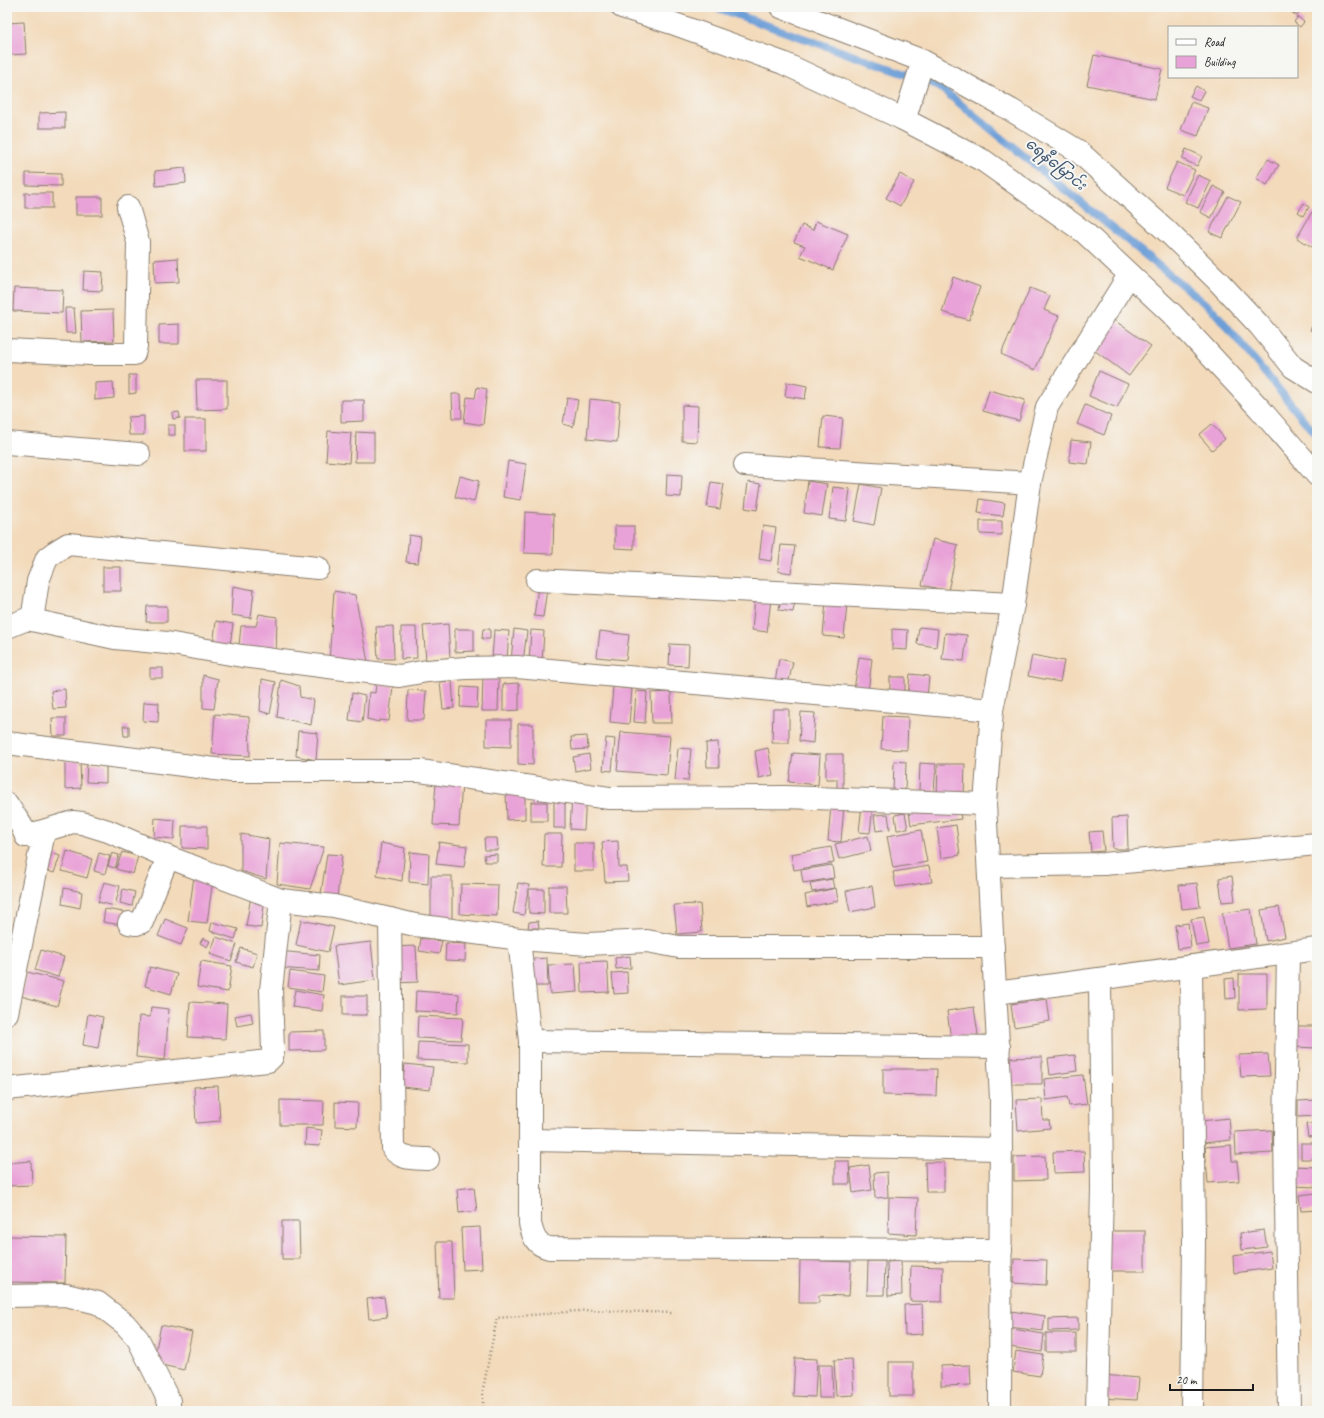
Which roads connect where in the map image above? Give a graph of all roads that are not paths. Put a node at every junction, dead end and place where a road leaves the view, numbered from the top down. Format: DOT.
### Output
graph roads {
  1 [pos="622,7"];
  2 [pos="781,7"];
  3 [pos="921,67"];
  4 [pos="905,115"];
  5 [pos="128,207"];
  6 [pos="1129,275"];
  7 [pos="14,351"];
  8 [pos="1317,382"];
  9 [pos="12,443"];
  10 [pos="139,454"];
  11 [pos="745,465"];
  12 [pos="1317,475"];
  13 [pos="1030,484"];
  14 [pos="318,568"];
  15 [pos="537,580"];
  16 [pos="1013,604"];
  17 [pos="19,623"];
  18 [pos="992,710"];
  19 [pos="7,743"];
  20 [pos="7,804"];
  21 [pos="985,804"];
  22 [pos="26,836"];
  23 [pos="1317,844"];
  24 [pos="168,857"];
  25 [pos="989,866"];
  26 [pos="281,900"];
  27 [pos="390,919"];
  28 [pos="129,923"];
  29 [pos="518,939"];
  30 [pos="993,946"];
  31 [pos="1317,949"];
  32 [pos="1288,953"];
  33 [pos="1191,966"];
  34 [pos="1100,979"];
  35 [pos="996,993"];
  36 [pos="7,1013"];
  37 [pos="530,1042"];
  38 [pos="999,1047"];
  39 [pos="15,1088"];
  40 [pos="530,1140"];
  41 [pos="1001,1149"];
  42 [pos="428,1159"];
  43 [pos="1001,1250"];
  44 [pos="7,1296"];
  45 [pos="169,1411"];
  46 [pos="1000,1411"];
  47 [pos="1097,1411"];
  48 [pos="1192,1411"];
  49 [pos="1289,1411"];
  1 -- 4 [label="street"];
  2 -- 8 [label="street"];
  3 -- 4 [label="street"];
  4 -- 6 [label="street"];
  5 -- 7 [label="street"];
  6 -- 12 [label="street"];
  6 -- 13 [label="street"];
  9 -- 10 [label="street"];
  11 -- 13 [label="street"];
  13 -- 16 [label="street"];
  14 -- 17 [label="street"];
  15 -- 16 [label="street"];
  16 -- 18 [label="street"];
  17 -- 18 [label="street"];
  18 -- 21 [label="street"];
  19 -- 21 [label="street"];
  20 -- 22 [label="street"];
  21 -- 25 [label="street"];
  22 -- 24 [label="street"];
  22 -- 36 [label="street"];
  23 -- 25 [label="street"];
  24 -- 26 [label="street"];
  24 -- 28 [label="street"];
  25 -- 30 [label="street"];
  26 -- 27 [label="street"];
  26 -- 39 [label="street"];
  27 -- 29 [label="street"];
  27 -- 42 [label="street"];
  29 -- 30 [label="street"];
  29 -- 37 [label="street"];
  30 -- 35 [label="street"];
  31 -- 32 [label="street"];
  32 -- 33 [label="street"];
  32 -- 49 [label="street"];
  33 -- 34 [label="street"];
  33 -- 48 [label="street"];
  34 -- 35 [label="street"];
  34 -- 47 [label="street"];
  35 -- 38 [label="street"];
  37 -- 38 [label="street"];
  37 -- 40 [label="street"];
  38 -- 41 [label="street"];
  40 -- 41 [label="street"];
  40 -- 43 [label="street"];
  41 -- 43 [label="street"];
  43 -- 46 [label="street"];
  44 -- 45 [label="street"];
}
